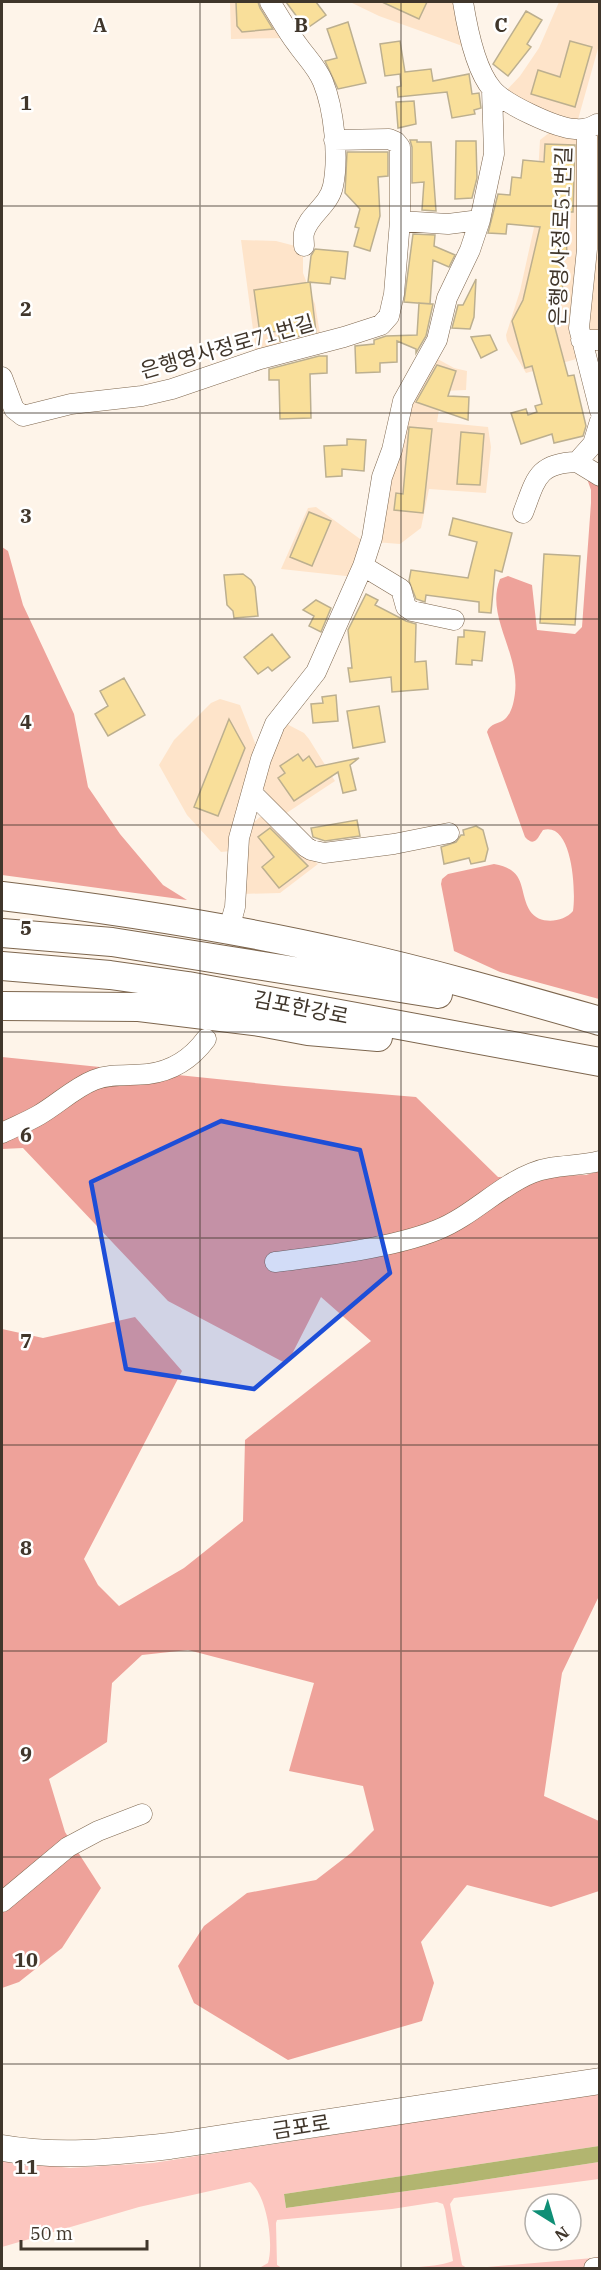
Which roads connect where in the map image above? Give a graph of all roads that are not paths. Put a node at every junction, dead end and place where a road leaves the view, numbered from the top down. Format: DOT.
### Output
graph roads {
  1 [pos="270,2"];
  2 [pos="463,2"];
  3 [pos="492,90"];
  4 [pos="593,126"];
  5 [pos="334,140"];
  6 [pos="480,220"];
  7 [pos="400,221"];
  8 [pos="304,246"];
  9 [pos="590,340"];
  10 [pos="2,377"];
  11 [pos="600,411"];
  12 [pos="600,421"];
  13 [pos="578,462"];
  14 [pos="600,476"];
  15 [pos="523,513"];
  16 [pos="363,566"];
  17 [pos="454,620"];
  18 [pos="252,793"];
  19 [pos="449,833"];
  20 [pos="2,896"];
  21 [pos="232,918"];
  22 [pos="2,933"];
  23 [pos="2,966"];
  24 [pos="2,1006"];
  25 [pos="600,1022"];
  26 [pos="465,1038"];
  27 [pos="206,1039"];
  28 [pos="600,1062"];
  29 [pos="2,1132"];
  30 [pos="600,1161"];
  31 [pos="275,1262"];
  32 [pos="142,1814"];
  33 [pos="2,1902"];
  34 [pos="600,2081"];
  35 [pos="2,2148"];
  36 [pos="594,2268"];
  37 [pos="600,2268"];
  1 -- 5 [label="lane"];
  2 -- 3 [label="lane, 은행영사정로51번길"];
  3 -- 4 [label="lane, 은행영사정로51번길"];
  3 -- 6 [label="lane, 은행영사정로51번길"];
  4 -- 9 [label="lane, 은행영사정로51번길"];
  5 -- 7 [label="lane, 은행영사정로71번길"];
  5 -- 8 [label="lane"];
  6 -- 7 [label="lane"];
  6 -- 16 [label="lane, 은행영사정로51번길"];
  7 -- 10 [label="lane, 은행영사정로71번길"];
  9 -- 11 [label="lane, 은행영사정로51번길"];
  12 -- 13 [label="lane"];
  13 -- 14 [label="lane"];
  13 -- 15 [label="lane"];
  16 -- 17 [label="lane"];
  16 -- 18 [label="lane, 은행영사정로51번길"];
  18 -- 19 [label="lane"];
  18 -- 21 [label="lane, 은행영사정로51번길"];
  20 -- 25 [label="highway"];
  22 -- 25 [label="highway, 김포한강로"];
  23 -- 26 [label="highway, 김포한강로"];
  24 -- 26 [label="highway"];
  26 -- 28 [label="highway, 김포한강로"];
  27 -- 29 [label="lane"];
  30 -- 31 [label="lane"];
  32 -- 33 [label="lane"];
  34 -- 35 [label="main road, 금포로"];
  36 -- 37 [label="lane"];
}
